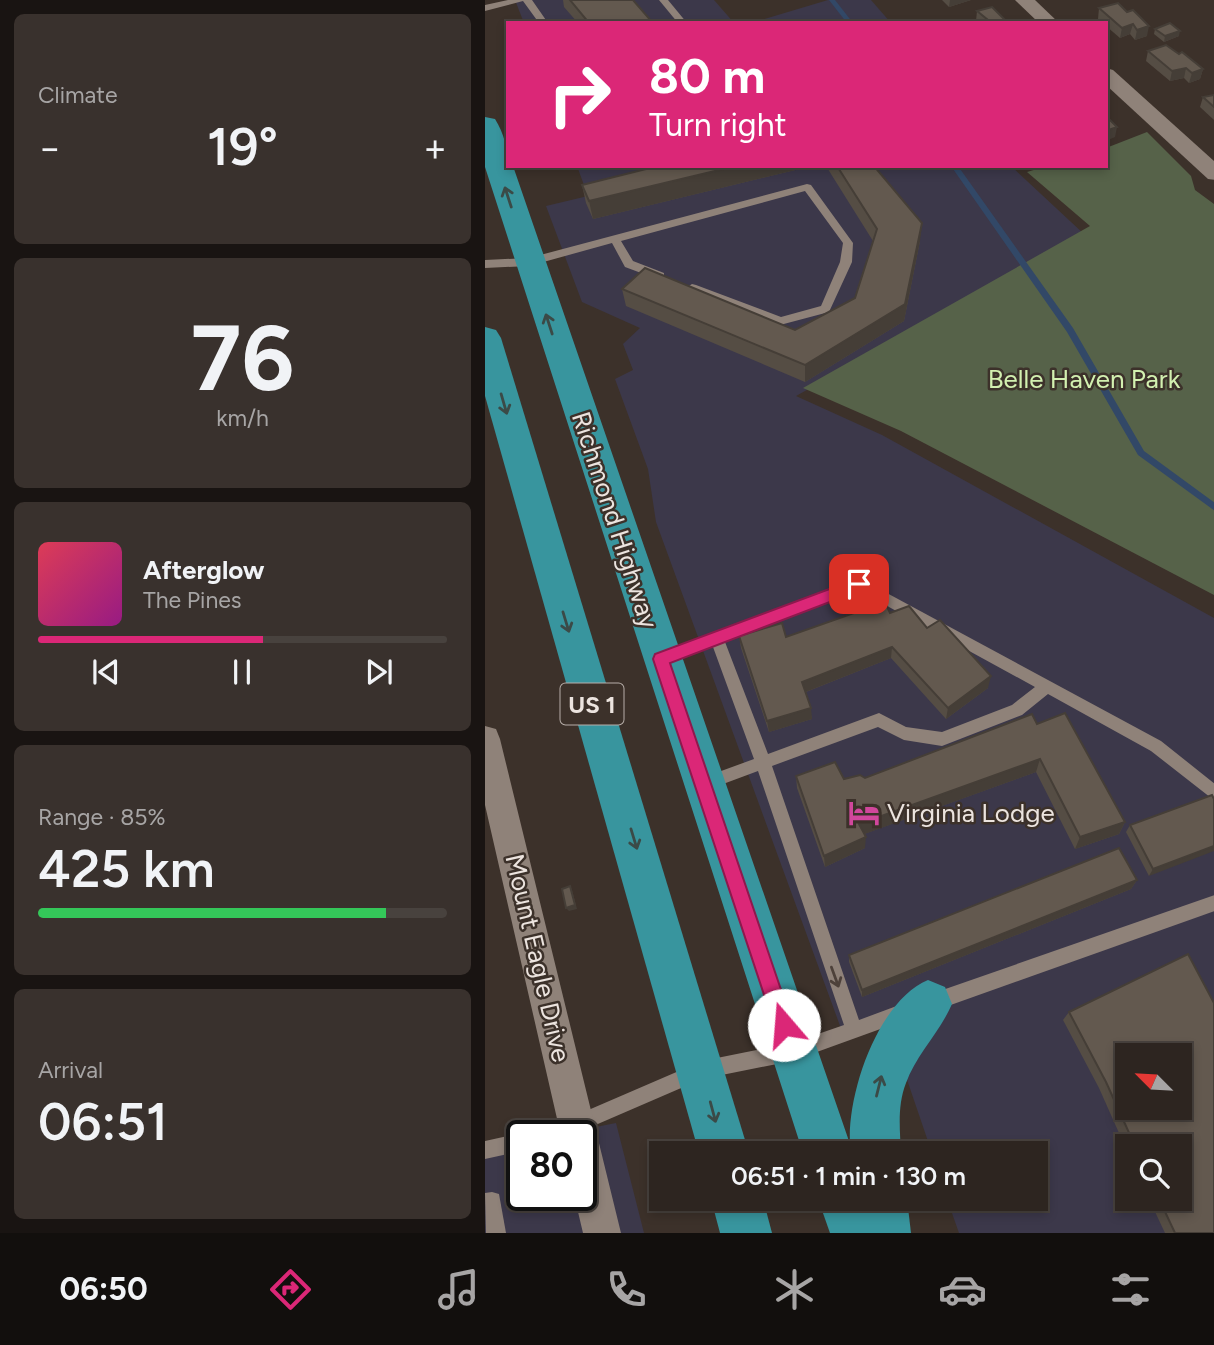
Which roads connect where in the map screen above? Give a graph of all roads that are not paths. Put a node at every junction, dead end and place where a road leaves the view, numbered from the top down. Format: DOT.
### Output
graph roads {
  1 [pos="520,0"];
  2 [pos="527,0"];
  3 [pos="663,0"];
  4 [pos="1024,0"];
  5 [pos="485,8"];
  6 [pos="543,21"];
  7 [pos="681,21"];
  8 [pos="1048,21"];
  9 [pos="1108,76"];
  10 [pos="485,125"];
  11 [pos="1214,174"];
  12 [pos="615,239"];
  13 [pos="529,262"];
  14 [pos="485,264"];
  15 [pos="667,278"];
  16 [pos="679,283"];
  17 [pos="485,338"];
  18 [pos="717,639"];
  19 [pos="661,659"];
  20 [pos="1049,686"];
  21 [pos="485,739"];
  22 [pos="763,762"];
  23 [pos="703,785"];
  24 [pos="1214,794"];
  25 [pos="1214,903"];
  26 [pos="928,1004"];
  27 [pos="854,1030"];
  28 [pos="792,1052"];
  29 [pos="702,1070"];
  30 [pos="568,1120"];
  31 [pos="597,1122"];
  32 [pos="721,1141"];
  33 [pos="824,1141"];
  34 [pos="875,1141"];
  35 [pos="506,1145"];
  36 [pos="485,1150"];
  37 [pos="488,1202"];
  38 [pos="595,1211"];
  39 [pos="740,1211"];
  40 [pos="848,1211"];
  41 [pos="882,1211"];
  42 [pos="496,1233"];
  43 [pos="602,1233"];
  44 [pos="746,1233"];
  45 [pos="856,1233"];
  46 [pos="885,1233"];
  1 -- 5 [label="lane"];
  2 -- 6 [label="lane"];
  3 -- 7 [label="lane"];
  4 -- 8 [label="street"];
  9 -- 11 [label="street"];
  13 -- 10 [label="highway, Richmond Highway, one-way"];
  12 -- 13 [label="lane"];
  12 -- 15 [label="lane"];
  12 -- 16 [label="lane"];
  13 -- 14 [label="lane"];
  19 -- 13 [label="highway, Richmond Highway, one-way"];
  17 -- 29 [label="highway, US 1, one-way"];
  18 -- 19 [label="lane"];
  18 -- 20 [label="lane"];
  18 -- 22 [label="lane"];
  19 -- 23 [label="highway, Richmond Highway"];
  20 -- 22 [label="lane"];
  20 -- 24 [label="lane"];
  21 -- 30 [label="street, Mount Eagle Drive"];
  22 -- 23 [label="lane"];
  22 -- 27 [label="lane, one-way"];
  23 -- 28 [label="highway, Richmond Highway"];
  25 -- 26 [label="lane"];
  26 -- 27 [label="lane"];
  34 -- 26 [label="highway, one-way"];
  27 -- 28 [label="lane"];
  28 -- 29 [label="lane"];
  28 -- 33 [label="highway, Richmond Highway"];
  29 -- 31 [label="lane"];
  29 -- 32 [label="highway, US 1, one-way"];
  35 -- 36 [label="lane"];
  37 -- 42 [label="lane"];
  38 -- 43 [label="street, Mount Eagle Drive"];
  39 -- 44 [label="highway"];
  40 -- 45 [label="highway"];
  41 -- 46 [label="highway"];
}
